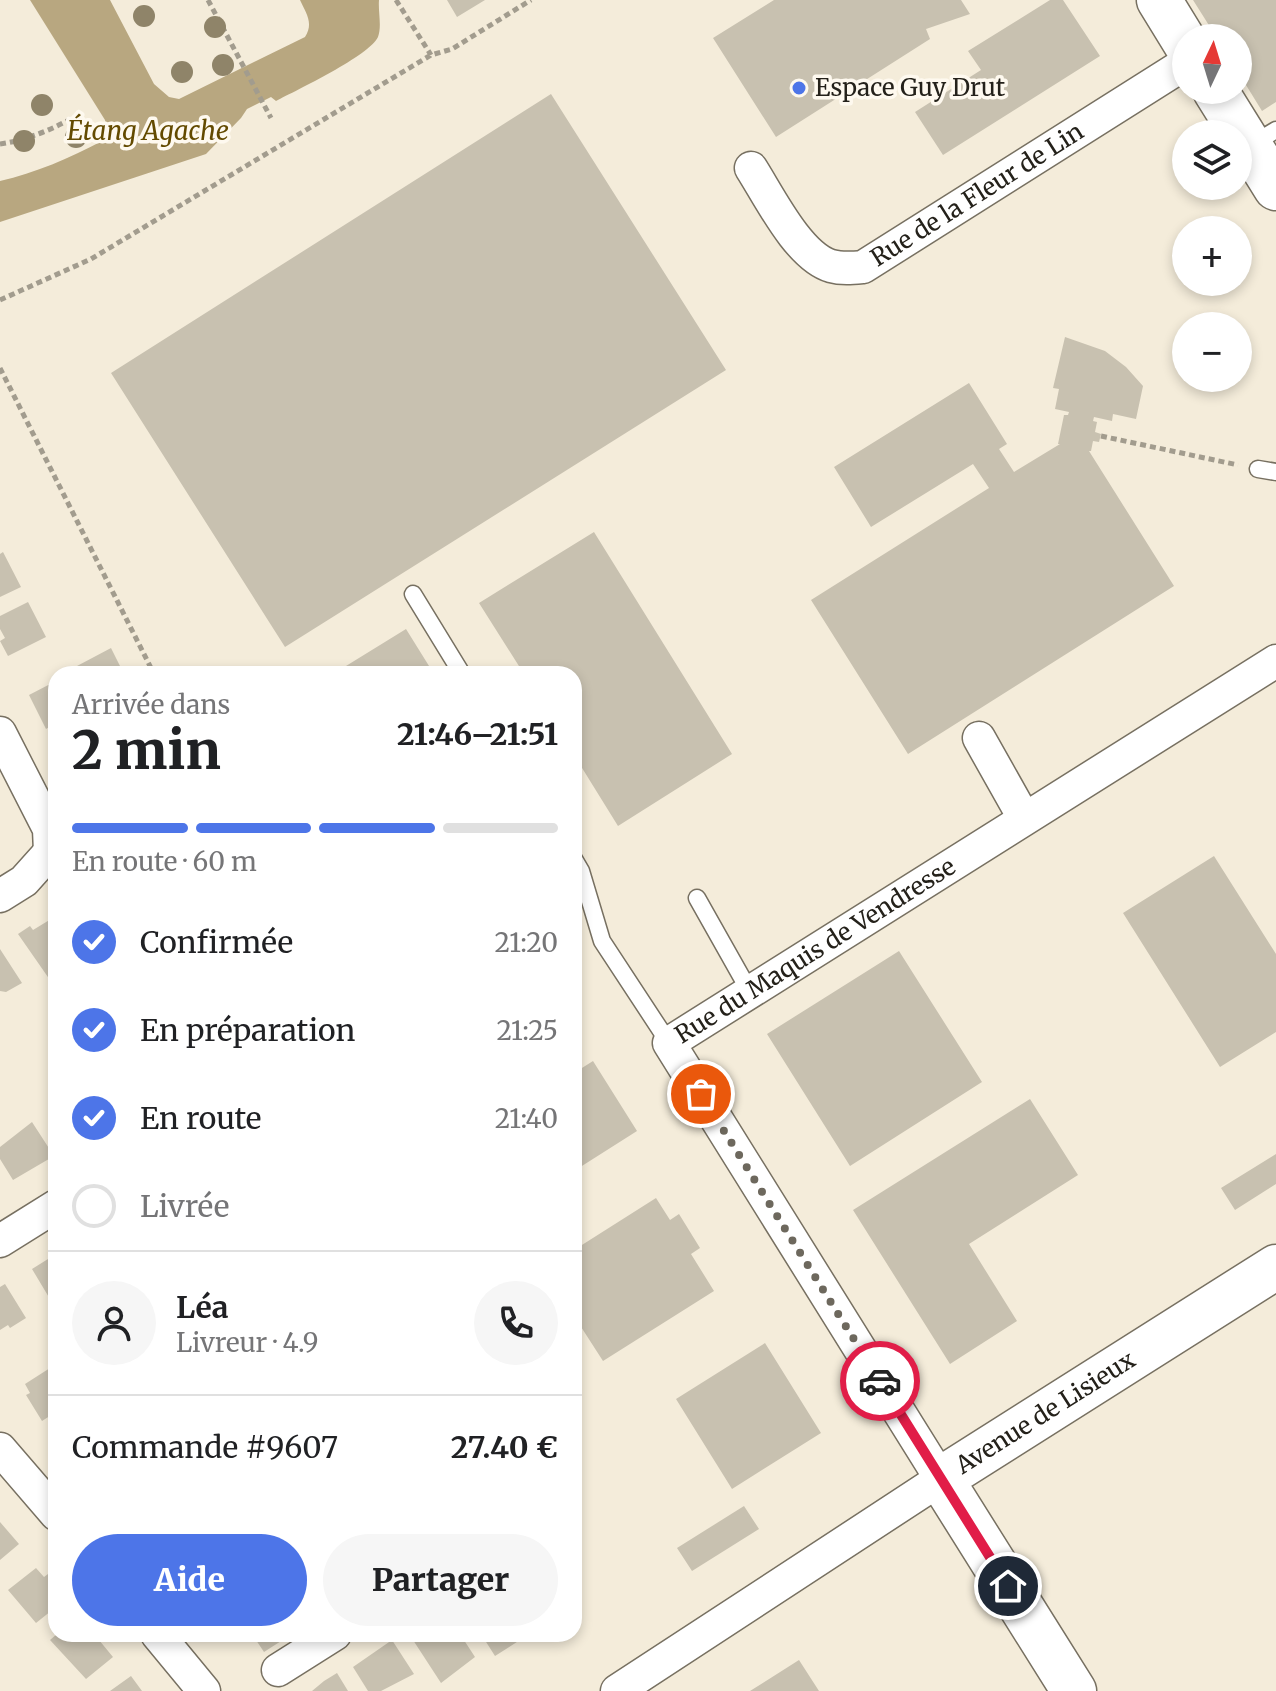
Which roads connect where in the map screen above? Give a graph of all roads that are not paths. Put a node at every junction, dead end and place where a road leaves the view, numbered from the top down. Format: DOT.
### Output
graph roads {
  1 [pos="1159,0"];
  2 [pos="1174,24"];
  3 [pos="1172,72"];
  4 [pos="1229,104"];
  5 [pos="1263,138"];
  6 [pos="751,168"];
  7 [pos="1276,188"];
  8 [pos="1258,469"];
  9 [pos="1276,472"];
  10 [pos="413,594"];
  11 [pos="1276,661"];
  12 [pos="457,666"];
  13 [pos="0,733"];
  14 [pos="979,738"];
  15 [pos="1024,818"];
  16 [pos="48,827"];
  17 [pos="48,858"];
  18 [pos="582,874"];
  19 [pos="0,896"];
  20 [pos="697,898"];
  21 [pos="750,992"];
  22 [pos="669,1043"];
  23 [pos="48,1211"];
  24 [pos="0,1241"];
  25 [pos="1276,1267"];
  26 [pos="0,1449"];
  27 [pos="941,1479"];
  28 [pos="48,1505"];
  29 [pos="164,1642"];
  30 [pos="322,1642"];
  31 [pos="278,1670"];
  32 [pos="204,1691"];
  33 [pos="617,1691"];
  34 [pos="1074,1691"];
  1 -- 2 [label="main road"];
  3 -- 6 [label="street, Rue de la Fleur de Lin"];
  4 -- 5 [label="main road"];
  5 -- 7 [label="main road"];
  8 -- 9 [label="lane"];
  10 -- 12 [label="lane"];
  11 -- 15 [label="street, Rue du Maquis de Vendresse"];
  13 -- 16 [label="street"];
  14 -- 15 [label="street"];
  15 -- 21 [label="street, Rue du Maquis de Vendresse"];
  17 -- 19 [label="street"];
  18 -- 22 [label="lane"];
  20 -- 21 [label="lane"];
  21 -- 22 [label="street, Rue du Maquis de Vendresse"];
  22 -- 27 [label="street, Rue du Maquis de Vendresse"];
  23 -- 24 [label="street"];
  25 -- 27 [label="main road, Avenue de Lisieux"];
  26 -- 28 [label="street"];
  27 -- 33 [label="street, Avenue de Lisieux"];
  27 -- 34 [label="main road"];
  29 -- 32 [label="street"];
  30 -- 31 [label="street"];
}
